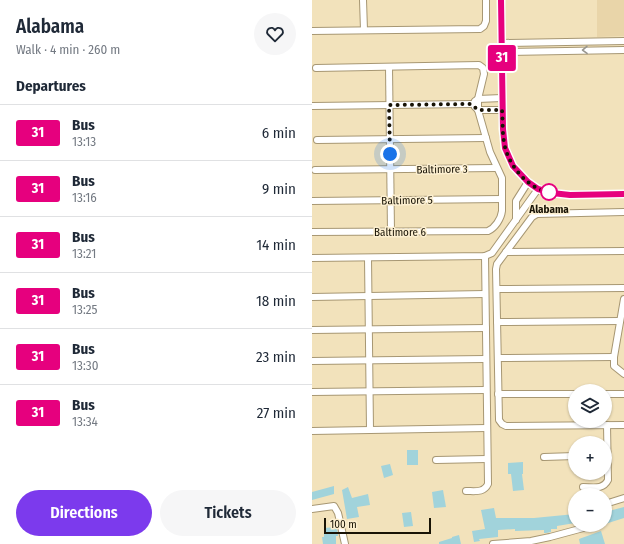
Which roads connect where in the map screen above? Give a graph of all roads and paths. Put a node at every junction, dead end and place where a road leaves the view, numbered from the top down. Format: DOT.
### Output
graph roads {
  1 [pos="363,0"];
  2 [pos="486,0"];
  3 [pos="501,0"];
  4 [pos="364,30"];
  5 [pos="312,31"];
  6 [pos="624,41"];
  7 [pos="502,43"];
  8 [pos="624,50"];
  9 [pos="502,52"];
  10 [pos="389,66"];
  11 [pos="316,68"];
  12 [pos="502,98"];
  13 [pos="478,99"];
  14 [pos="471,104"];
  15 [pos="389,105"];
  16 [pos="313,106"];
  17 [pos="478,110"];
  18 [pos="502,110"];
  19 [pos="486,138"];
  20 [pos="390,139"];
  21 [pos="317,140"];
  22 [pos="496,168"];
  23 [pos="390,169"];
  24 [pos="315,170"];
  25 [pos="528,182"];
  26 [pos="538,189"];
  27 [pos="624,194"];
  28 [pos="502,199"];
  29 [pos="391,200"];
  30 [pos="312,202"];
  31 [pos="624,212"];
  32 [pos="516,220"];
  33 [pos="312,232"];
  34 [pos="391,232"];
  35 [pos="624,251"];
  36 [pos="506,252"];
  37 [pos="485,256"];
  38 [pos="312,258"];
  39 [pos="368,258"];
  40 [pos="624,288"];
  41 [pos="496,289"];
  42 [pos="485,294"];
  43 [pos="368,296"];
  44 [pos="312,297"];
  45 [pos="624,299"];
  46 [pos="620,321"];
  47 [pos="497,322"];
  48 [pos="486,328"];
  49 [pos="369,329"];
  50 [pos="312,330"];
  51 [pos="498,358"];
  52 [pos="614,358"];
  53 [pos="486,359"];
  54 [pos="312,361"];
  55 [pos="369,361"];
  56 [pos="624,374"];
  57 [pos="486,390"];
  58 [pos="370,391"];
  59 [pos="312,392"];
  60 [pos="498,394"];
  61 [pos="568,394"];
  62 [pos="612,394"];
  63 [pos="624,394"];
  64 [pos="568,425"];
  65 [pos="612,425"];
  66 [pos="624,425"];
  67 [pos="487,428"];
  68 [pos="370,430"];
  69 [pos="312,431"];
  70 [pos="568,456"];
  71 [pos="544,457"];
  72 [pos="436,460"];
  73 [pos="487,460"];
  74 [pos="608,480"];
  75 [pos="583,487"];
  76 [pos="466,491"];
  77 [pos="624,498"];
  78 [pos="612,502"];
  79 [pos="312,509"];
  80 [pos="570,532"];
  81 [pos="345,544"];
  82 [pos="493,544"];
  1 -- 4 [label="street"];
  2 -- 4 [label="street"];
  3 -- 7 [label="street"];
  4 -- 5 [label="street"];
  6 -- 7 [label="street"];
  7 -- 9 [label="street"];
  8 -- 9 [label="street, one-way"];
  9 -- 12 [label="street"];
  10 -- 11 [label="street"];
  10 -- 13 [label="street"];
  10 -- 15 [label="street"];
  12 -- 13 [label="street"];
  12 -- 18 [label="street"];
  13 -- 14 [label="street"];
  13 -- 17 [label="street"];
  14 -- 15 [label="street"];
  14 -- 17 [label="street"];
  15 -- 16 [label="street"];
  15 -- 20 [label="street"];
  17 -- 18 [label="street"];
  17 -- 19 [label="street"];
  18 -- 25 [label="street"];
  19 -- 20 [label="street"];
  19 -- 22 [label="street"];
  20 -- 21 [label="street"];
  20 -- 23 [label="street"];
  22 -- 23 [label="street, Baltimore 3"];
  22 -- 28 [label="street"];
  23 -- 24 [label="street, Baltimore 3"];
  23 -- 29 [label="street"];
  25 -- 26 [label="street"];
  25 -- 32 [label="street"];
  26 -- 27 [label="street"];
  26 -- 32 [label="street"];
  28 -- 29 [label="street, Baltimore 5"];
  28 -- 34 [label="street, Baltimore 6"];
  29 -- 30 [label="street, Baltimore 5"];
  29 -- 34 [label="street"];
  31 -- 36 [label="street"];
  32 -- 37 [label="street"];
  33 -- 34 [label="street, Baltimore 6"];
  35 -- 36 [label="street"];
  36 -- 41 [label="street"];
  37 -- 39 [label="street"];
  37 -- 42 [label="street"];
  38 -- 39 [label="street"];
  39 -- 43 [label="street"];
  40 -- 41 [label="street"];
  41 -- 47 [label="street"];
  42 -- 43 [label="street"];
  42 -- 48 [label="street"];
  43 -- 44 [label="street"];
  43 -- 49 [label="street"];
  45 -- 46 [label="street"];
  46 -- 47 [label="street"];
  46 -- 52 [label="street"];
  47 -- 51 [label="street"];
  48 -- 49 [label="street"];
  48 -- 53 [label="street"];
  49 -- 50 [label="street"];
  49 -- 55 [label="street"];
  51 -- 52 [label="street"];
  51 -- 60 [label="street"];
  52 -- 56 [label="street"];
  53 -- 55 [label="street"];
  53 -- 57 [label="street"];
  54 -- 55 [label="street"];
  55 -- 58 [label="street"];
  57 -- 58 [label="street"];
  57 -- 67 [label="street"];
  58 -- 59 [label="street"];
  58 -- 68 [label="street"];
  60 -- 61 [label="street"];
  60 -- 64 [label="street"];
  62 -- 63 [label="street"];
  65 -- 66 [label="street"];
  67 -- 68 [label="street"];
  67 -- 73 [label="street"];
  68 -- 69 [label="street"];
  70 -- 71 [label="street"];
  72 -- 73 [label="street"];
  73 -- 76 [label="street"];
  74 -- 75 [label="street"];
  77 -- 78 [label="street"];
  79 -- 81 [label="street"];
  80 -- 82 [label="street"];
}
